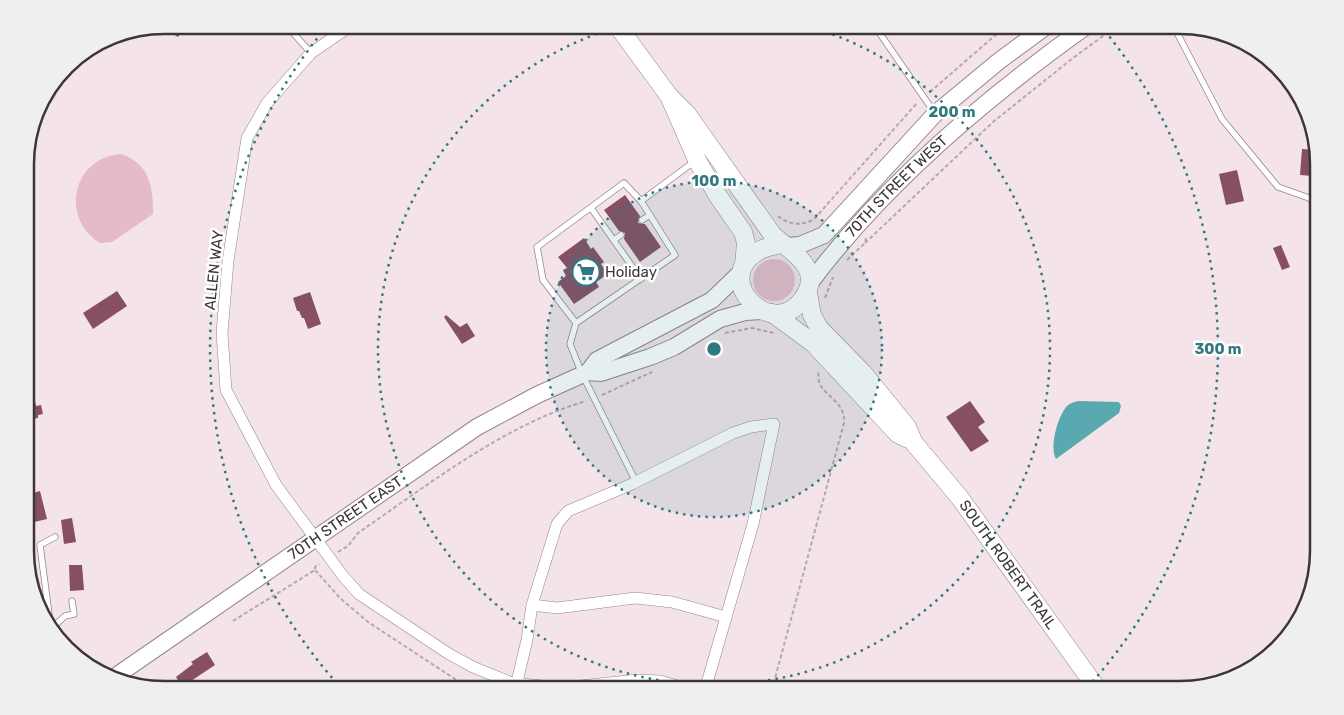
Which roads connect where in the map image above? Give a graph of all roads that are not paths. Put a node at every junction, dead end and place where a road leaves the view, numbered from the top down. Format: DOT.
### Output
graph roads {
  1 [pos="294,34"];
  2 [pos="339,34"];
  3 [pos="624,34"];
  4 [pos="880,34"];
  5 [pos="1036,34"];
  6 [pos="1075,34"];
  7 [pos="1178,34"];
  8 [pos="311,53"];
  9 [pos="935,114"];
  10 [pos="704,155"];
  11 [pos="1310,199"];
  12 [pos="641,201"];
  13 [pos="591,208"];
  14 [pos="650,215"];
  15 [pos="642,220"];
  16 [pos="621,235"];
  17 [pos="614,240"];
  18 [pos="785,245"];
  19 [pos="742,268"];
  20 [pos="641,279"];
  21 [pos="809,288"];
  22 [pos="767,312"];
  23 [pos="576,323"];
  24 [pos="585,373"];
  25 [pos="914,443"];
  26 [pos="636,482"];
  27 [pos="54,538"];
  28 [pos="315,539"];
  29 [pos="72,601"];
  30 [pos="532,605"];
  31 [pos="49,611"];
  32 [pos="726,617"];
  33 [pos="56,624"];
  34 [pos="120,673"];
  35 [pos="503,681"];
  36 [pos="517,681"];
  37 [pos="628,681"];
  38 [pos="660,681"];
  39 [pos="708,681"];
  40 [pos="1092,681"];
  1 -- 8 [label="lane"];
  2 -- 8 [label="street, ALLEN WAY"];
  3 -- 10 [label="main road"];
  4 -- 9 [label="lane"];
  5 -- 9 [label="main road, 70TH STREET WEST"];
  6 -- 21 [label="main road, 70TH STREET WEST"];
  7 -- 11 [label="lane"];
  8 -- 28 [label="street, ALLEN WAY"];
  9 -- 18 [label="main road, 70TH STREET WEST"];
  10 -- 12 [label="lane"];
  10 -- 18 [label="main road"];
  10 -- 19 [label="main road"];
  12 -- 13 [label="lane"];
  12 -- 14 [label="lane"];
  13 -- 17 [label="lane"];
  13 -- 23 [label="lane"];
  14 -- 15 [label="lane"];
  14 -- 20 [label="lane"];
  16 -- 17 [label="lane"];
  17 -- 20 [label="lane"];
  18 -- 19 [label="main road"];
  18 -- 21 [label="main road"];
  19 -- 22 [label="main road"];
  19 -- 24 [label="main road, 70TH STREET EAST"];
  20 -- 23 [label="lane"];
  21 -- 22 [label="main road"];
  21 -- 25 [label="main road, SOUTH ROBERT TRAIL"];
  22 -- 24 [label="main road, 70TH STREET EAST"];
  22 -- 25 [label="main road, SOUTH ROBERT TRAIL"];
  23 -- 24 [label="lane"];
  24 -- 26 [label="lane"];
  24 -- 28 [label="main road, 70TH STREET EAST"];
  25 -- 40 [label="main road, SOUTH ROBERT TRAIL"];
  26 -- 30 [label="street"];
  26 -- 32 [label="street"];
  27 -- 31 [label="lane"];
  28 -- 34 [label="main road, 70TH STREET EAST"];
  28 -- 35 [label="street, ALLEN WAY"];
  29 -- 33 [label="lane"];
  30 -- 32 [label="street"];
  30 -- 36 [label="street"];
  32 -- 39 [label="street"];
  37 -- 38 [label="street, ALLEN WAY"];
}
